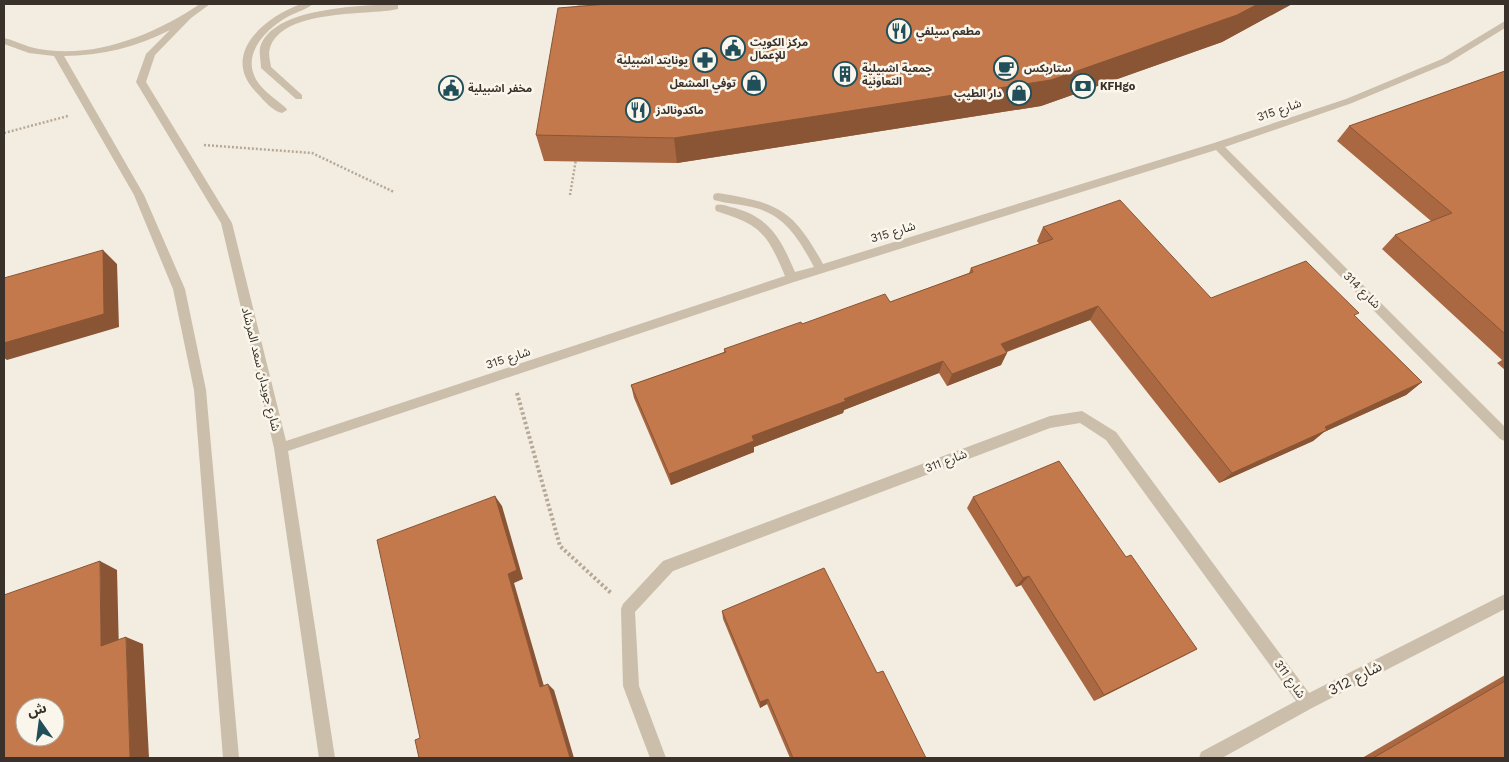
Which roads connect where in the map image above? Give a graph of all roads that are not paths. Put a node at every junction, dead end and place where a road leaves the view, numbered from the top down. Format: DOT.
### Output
graph roads {
  1 [pos="206,4"];
  2 [pos="309,4"];
  3 [pos="579,4"];
  4 [pos="601,4"];
  5 [pos="395,7"];
  6 [pos="187,18"];
  7 [pos="1505,24"];
  8 [pos="4,41"];
  9 [pos="57,53"];
  10 [pos="299,97"];
  11 [pos="282,110"];
  12 [pos="1218,146"];
  13 [pos="820,268"];
  14 [pos="792,278"];
  15 [pos="1505,435"];
  16 [pos="281,448"];
  17 [pos="1505,601"];
  18 [pos="1307,703"];
  19 [pos="231,758"];
  20 [pos="327,758"];
  21 [pos="658,758"];
  22 [pos="1207,758"];
  1 -- 6 [label="street"];
  2 -- 11 [label="street"];
  3 -- 4 [label="street"];
  5 -- 10 [label="street"];
  6 -- 9 [label="street"];
  6 -- 16 [label="street, شارع جويدان سعد المرشاد"];
  7 -- 12 [label="street, شارع 315"];
  8 -- 9 [label="street"];
  9 -- 19 [label="street"];
  12 -- 13 [label="street, شارع 315"];
  12 -- 15 [label="street, شارع 314"];
  13 -- 14 [label="street, شارع 315"];
  13 -- 14 [label="street"];
  14 -- 16 [label="street, شارع 315"];
  16 -- 20 [label="street, شارع جويدان سعد المرشاد"];
  17 -- 18 [label="street, شارع 312"];
  18 -- 21 [label="street, شارع 311"];
  18 -- 22 [label="street, شارع 312"];
}
